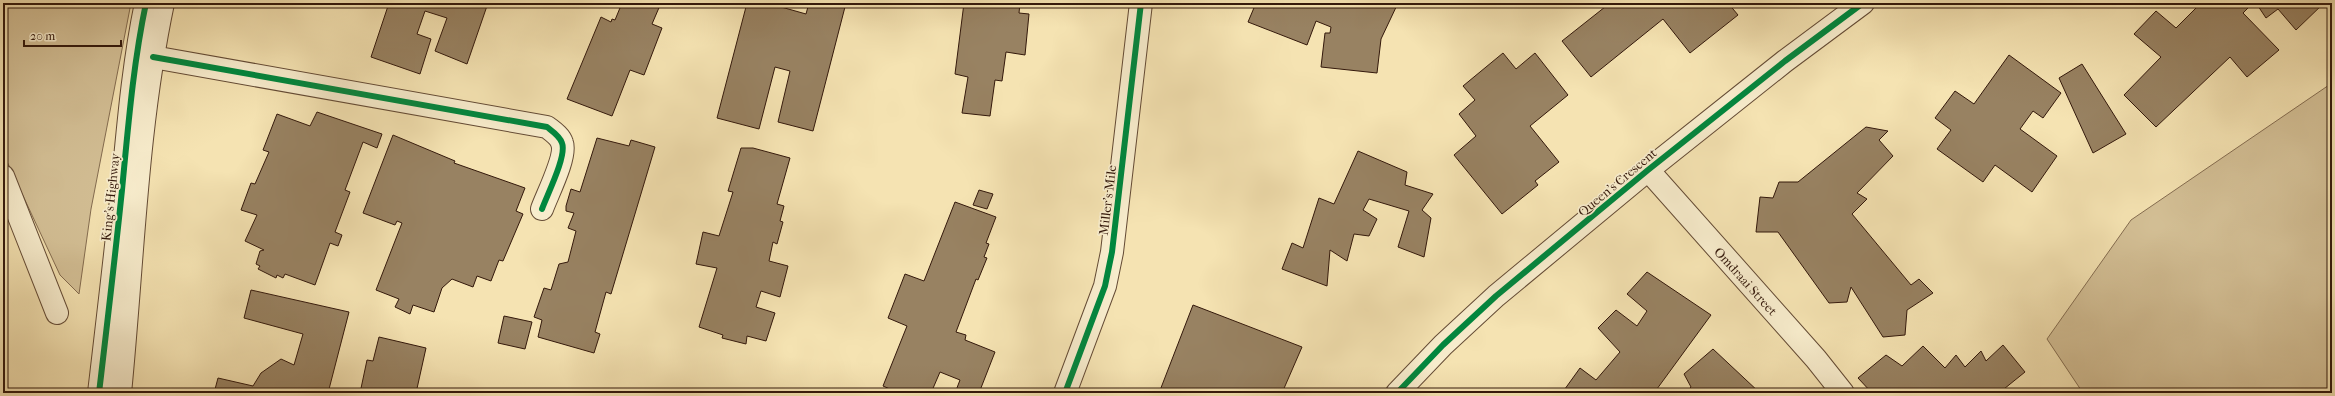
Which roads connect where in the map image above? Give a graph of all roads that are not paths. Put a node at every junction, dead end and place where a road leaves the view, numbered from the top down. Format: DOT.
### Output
graph roads {
  1 [pos="146,3"];
  2 [pos="163,3"];
  3 [pos="1141,3"];
  4 [pos="1863,3"];
  5 [pos="153,57"];
  6 [pos="1648,170"];
  7 [pos="3,176"];
  8 [pos="542,209"];
  9 [pos="57,313"];
  10 [pos="98,393"];
  11 [pos="120,393"];
  12 [pos="1065,393"];
  13 [pos="1397,393"];
  14 [pos="1843,393"];
  1 -- 10 [label="street, King's Highway"];
  2 -- 5 [label="street, King's Highway"];
  3 -- 12 [label="street, Miller's Mile"];
  4 -- 6 [label="street, Queen's Crescent"];
  5 -- 8 [label="street"];
  5 -- 11 [label="street, King's Highway"];
  6 -- 13 [label="street, Queen's Crescent"];
  6 -- 14 [label="street, Omdraai Street"];
  7 -- 9 [label="street"];
}
